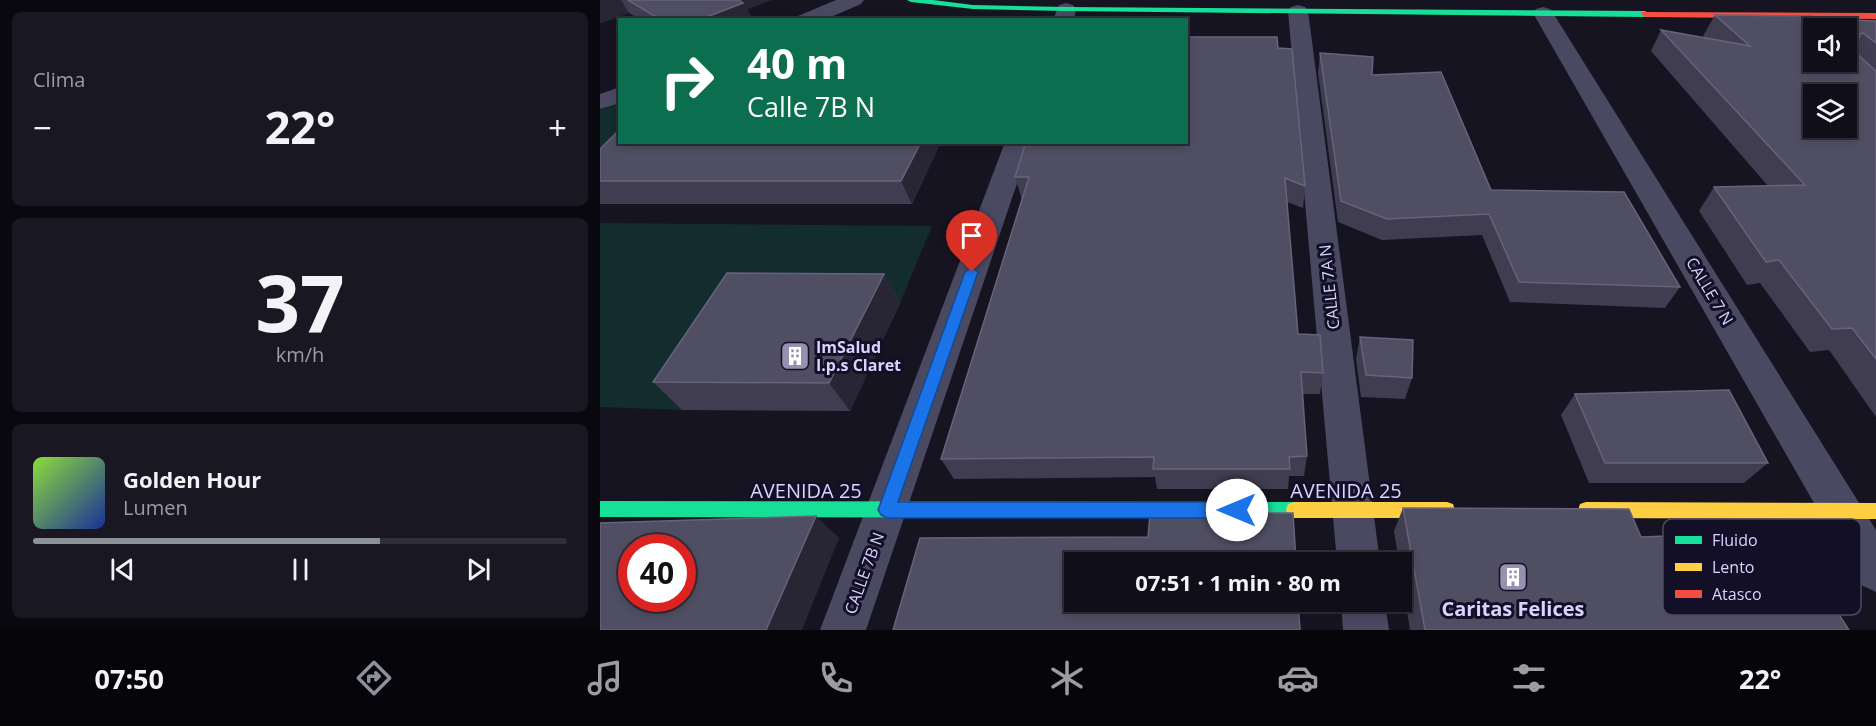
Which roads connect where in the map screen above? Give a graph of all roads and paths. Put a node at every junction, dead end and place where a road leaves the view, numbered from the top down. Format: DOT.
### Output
graph roads {
  1 [pos="854,0"];
  2 [pos="911,0"];
  3 [pos="1298,11"];
  4 [pos="1543,13"];
  5 [pos="1064,14"];
  6 [pos="1790,15"];
  7 [pos="1876,16"];
  8 [pos="810,18"];
  9 [pos="1803,27"];
  10 [pos="618,95"];
  11 [pos="600,102"];
  12 [pos="1017,144"];
  13 [pos="600,509"];
  14 [pos="887,510"];
  15 [pos="1354,510"];
  16 [pos="1461,510"];
  17 [pos="1568,510"];
  18 [pos="1841,511"];
  19 [pos="1876,511"];
  20 [pos="1846,519"];
  21 [pos="1861,545"];
  22 [pos="1358,552"];
  23 [pos="1876,570"];
  24 [pos="1364,612"];
  25 [pos="843,630"];
  26 [pos="1366,630"];
  1 -- 8 [label="street"];
  2 -- 5 [label="street"];
  3 -- 4 [label="street"];
  3 -- 5 [label="street"];
  3 -- 15 [label="street, CALLE 7A N"];
  4 -- 6 [label="street"];
  4 -- 18 [label="street, CALLE 7 N"];
  6 -- 7 [label="street"];
  6 -- 9 [label="street"];
  10 -- 11 [label="street"];
  12 -- 14 [label="street, CALLE 7B N"];
  13 -- 14 [label="street, AVENIDA 25"];
  14 -- 15 [label="street, AVENIDA 25"];
  14 -- 25 [label="street, CALLE 7B N"];
  15 -- 16 [label="street, AVENIDA 25"];
  15 -- 22 [label="street, CALLE 7A N"];
  17 -- 18 [label="street"];
  18 -- 19 [label="street"];
  18 -- 20 [label="street, CALLE 7 N"];
  21 -- 23 [label="street, CALLE 7 N"];
  24 -- 26 [label="street"];
}
